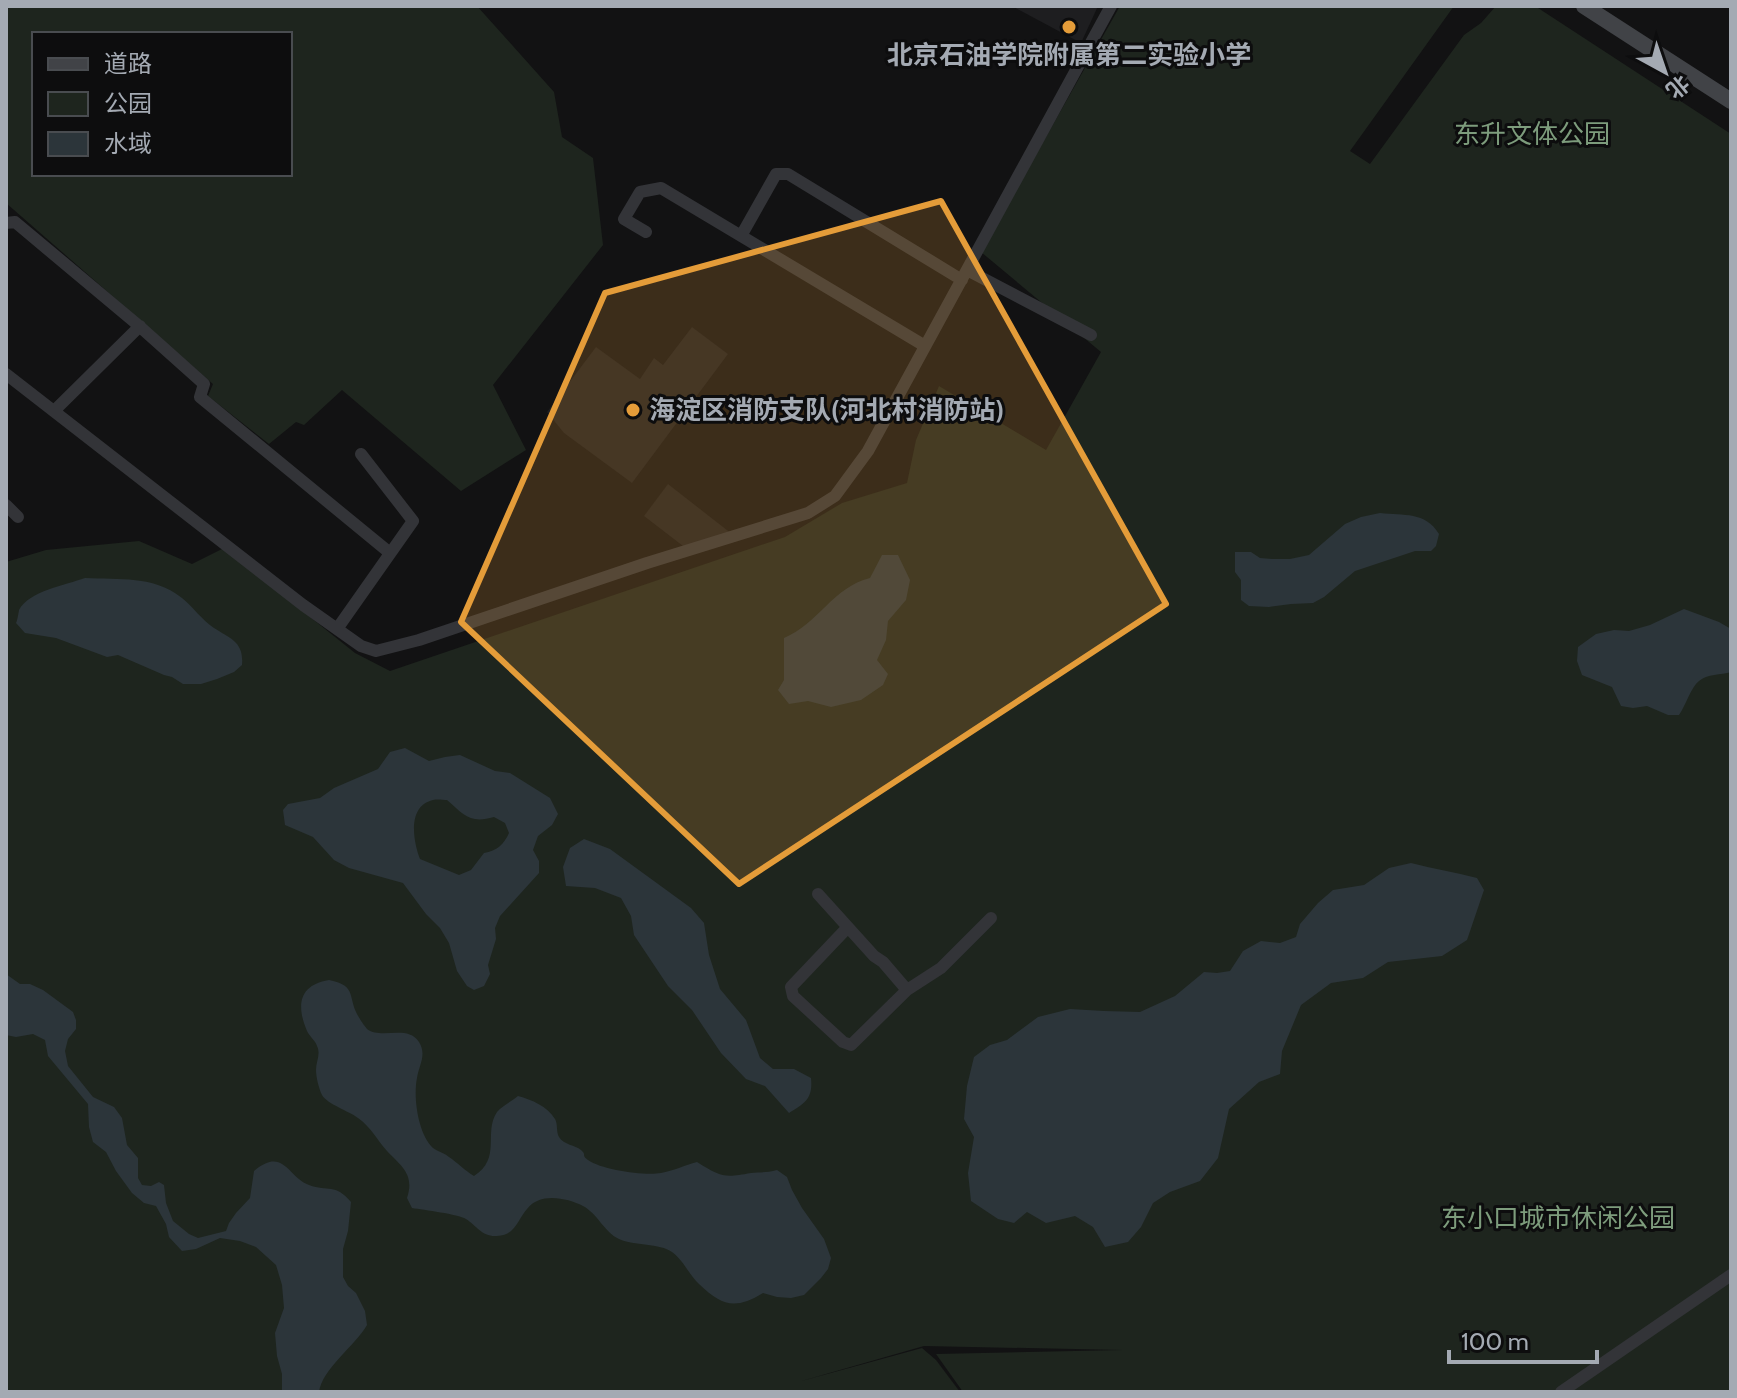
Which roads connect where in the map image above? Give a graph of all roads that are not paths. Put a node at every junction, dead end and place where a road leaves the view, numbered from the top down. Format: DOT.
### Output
graph roads {
  1 [pos="1111,6"];
  2 [pos="1584,6"];
  3 [pos="1731,101"];
  4 [pos="6,223"];
  5 [pos="646,232"];
  6 [pos="741,236"];
  7 [pos="964,275"];
  8 [pos="140,326"];
  9 [pos="1091,335"];
  10 [pos="925,346"];
  11 [pos="9,382"];
  12 [pos="54,411"];
  13 [pos="361,454"];
  14 [pos="6,505"];
  15 [pos="18,517"];
  16 [pos="390,553"];
  17 [pos="337,629"];
  18 [pos="818,894"];
  19 [pos="991,918"];
  20 [pos="848,927"];
  21 [pos="907,990"];
  22 [pos="1731,1275"];
  23 [pos="1561,1392"];
  1 -- 7 [label="street"];
  2 -- 3 [label="street"];
  4 -- 8 [label="street"];
  5 -- 6 [label="street"];
  6 -- 7 [label="street"];
  6 -- 10 [label="street"];
  7 -- 9 [label="street"];
  7 -- 10 [label="street"];
  8 -- 12 [label="street"];
  8 -- 16 [label="street"];
  10 -- 17 [label="street"];
  11 -- 12 [label="street"];
  12 -- 17 [label="street"];
  13 -- 16 [label="street"];
  14 -- 15 [label="street"];
  16 -- 17 [label="street"];
  18 -- 20 [label="street"];
  19 -- 21 [label="street"];
  20 -- 21 [label="street"];
  20 -- 21 [label="street"];
  22 -- 23 [label="street"];
}
